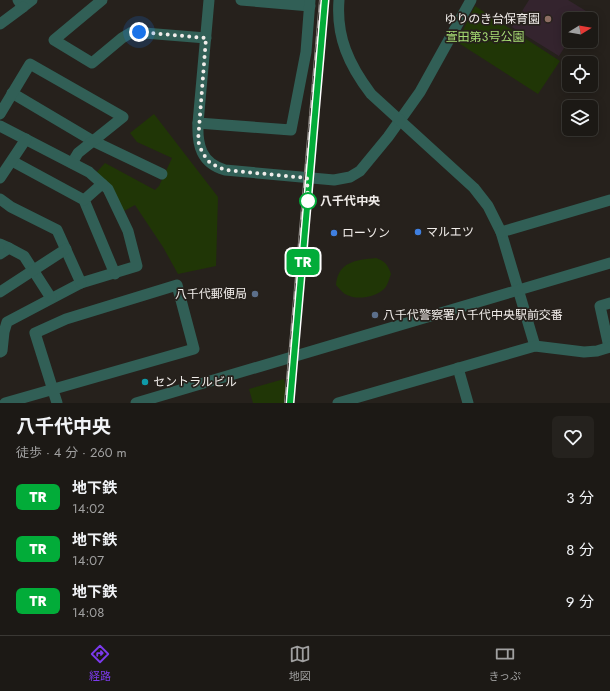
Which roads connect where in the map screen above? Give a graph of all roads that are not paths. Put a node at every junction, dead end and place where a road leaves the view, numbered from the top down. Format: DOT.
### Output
graph roads {
  1 [pos="32,0"];
  2 [pos="102,0"];
  3 [pos="209,0"];
  4 [pos="241,0"];
  5 [pos="340,0"];
  6 [pos="467,2"];
  7 [pos="20,3"];
  8 [pos="310,3"];
  9 [pos="0,24"];
  10 [pos="206,38"];
  11 [pos="12,93"];
  12 [pos="0,114"];
  13 [pos="400,120"];
  14 [pos="198,123"];
  15 [pos="0,126"];
  16 [pos="26,140"];
  17 [pos="93,141"];
  18 [pos="12,160"];
  19 [pos="72,163"];
  20 [pos="162,174"];
  21 [pos="1,176"];
  22 [pos="102,184"];
  23 [pos="0,199"];
  24 [pos="84,200"];
  25 [pos="610,200"];
  26 [pos="501,232"];
  27 [pos="3,249"];
  28 [pos="66,249"];
  29 [pos="610,263"];
  30 [pos="33,270"];
  31 [pos="115,274"];
  32 [pos="81,282"];
  33 [pos="518,290"];
  34 [pos="0,292"];
  35 [pos="51,298"];
  36 [pos="610,303"];
  37 [pos="535,346"];
  38 [pos="609,347"];
  39 [pos="0,352"];
  40 [pos="458,368"];
  41 [pos="53,389"];
  42 [pos="5,403"];
  43 [pos="57,403"];
  44 [pos="136,403"];
  45 [pos="338,403"];
  46 [pos="468,403"];
  1 -- 7 [label="street"];
  2 -- 10 [label="street"];
  3 -- 10 [label="street"];
  4 -- 8 [label="street"];
  5 -- 13 [label="street"];
  6 -- 13 [label="street"];
  7 -- 9 [label="street"];
  8 -- 14 [label="street"];
  10 -- 14 [label="street"];
  11 -- 12 [label="street"];
  11 -- 17 [label="street"];
  11 -- 17 [label="street"];
  13 -- 14 [label="street"];
  13 -- 26 [label="street"];
  15 -- 16 [label="street"];
  16 -- 18 [label="street"];
  16 -- 19 [label="street"];
  17 -- 19 [label="street"];
  17 -- 20 [label="street"];
  18 -- 21 [label="street"];
  18 -- 24 [label="street"];
  19 -- 22 [label="street"];
  22 -- 24 [label="street"];
  22 -- 31 [label="street"];
  23 -- 28 [label="street"];
  24 -- 31 [label="street"];
  25 -- 26 [label="street"];
  26 -- 33 [label="street"];
  27 -- 30 [label="street"];
  28 -- 30 [label="street"];
  28 -- 32 [label="street"];
  29 -- 33 [label="street"];
  30 -- 34 [label="street"];
  30 -- 35 [label="street"];
  31 -- 32 [label="street"];
  32 -- 35 [label="street"];
  33 -- 37 [label="street"];
  33 -- 44 [label="street"];
  35 -- 39 [label="street"];
  36 -- 38 [label="street"];
  37 -- 38 [label="street"];
  37 -- 40 [label="street"];
  40 -- 45 [label="street"];
  40 -- 46 [label="street"];
  41 -- 41 [label="street"];
  41 -- 42 [label="street"];
  41 -- 43 [label="street"];
}
